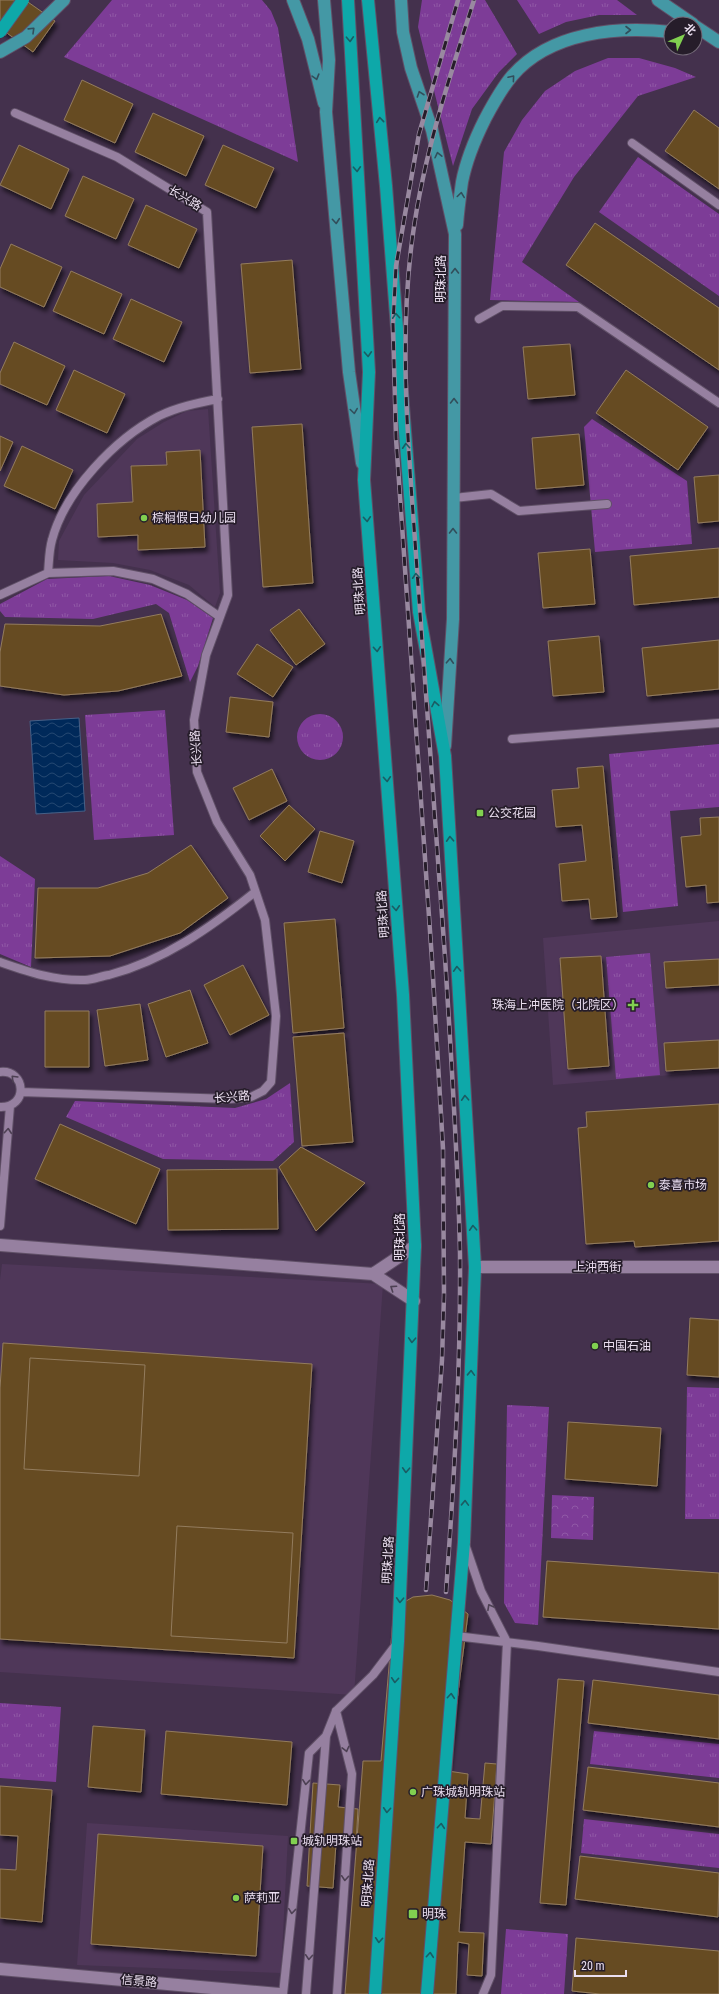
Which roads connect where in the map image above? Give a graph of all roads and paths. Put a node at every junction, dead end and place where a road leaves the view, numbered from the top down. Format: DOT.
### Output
graph roads {
  1 [pos="23,0"];
  2 [pos="64,0"];
  3 [pos="293,0"];
  4 [pos="324,0"];
  5 [pos="348,0"];
  6 [pos="368,0"];
  7 [pos="402,0"];
  8 [pos="658,0"];
  9 [pos="681,16"];
  10 [pos="703,31"];
  11 [pos="0,32"];
  12 [pos="663,32"];
  13 [pos="703,37"];
  14 [pos="715,40"];
  15 [pos="0,52"];
  16 [pos="326,112"];
  17 [pos="15,113"];
  18 [pos="632,143"];
  19 [pos="719,205"];
  20 [pos="455,234"];
  21 [pos="479,319"];
  22 [pos="218,399"];
  23 [pos="719,403"];
  24 [pos="364,480"];
  25 [pos="454,498"];
  26 [pos="607,504"];
  27 [pos="48,573"];
  28 [pos="0,595"];
  29 [pos="220,617"];
  30 [pos="719,723"];
  31 [pos="512,739"];
  32 [pos="445,756"];
  33 [pos="256,892"];
  34 [pos="0,962"];
  35 [pos="0,1072"];
  36 [pos="21,1092"];
  37 [pos="10,1106"];
  38 [pos="0,1107"];
  39 [pos="0,1226"];
  40 [pos="0,1245"];
  41 [pos="415,1246"];
  42 [pos="475,1267"];
  43 [pos="719,1268"];
  44 [pos="373,1274"];
  45 [pos="414,1301"];
  46 [pos="464,1542"];
  47 [pos="456,1636"];
  48 [pos="398,1641"];
  49 [pos="507,1642"];
  50 [pos="719,1672"];
  51 [pos="336,1711"];
  52 [pos="326,1736"];
  53 [pos="0,1969"];
  54 [pos="279,1994"];
  55 [pos="283,1994"];
  56 [pos="306,1994"];
  57 [pos="337,1994"];
  58 [pos="375,1994"];
  59 [pos="427,1994"];
  60 [pos="484,1994"];
  1 -- 11 [label="highway, bridge"];
  15 -- 2 [label="main road, one-way"];
  3 -- 16 [label="main road, one-way"];
  4 -- 16 [label="main road, 明珠北路"];
  5 -- 24 [label="highway, 明珠北路, one-way"];
  32 -- 6 [label="highway, 明珠北路, one-way"];
  20 -- 7 [label="main road, 明珠北路, one-way"];
  8 -- 9 [label="main road"];
  10 -- 14 [label="main road"];
  20 -- 12 [label="main road, one-way"];
  13 -- 14 [label="main road"];
  16 -- 24 [label="main road, 明珠北路, one-way"];
  17 -- 22 [label="lane, 长兴路"];
  18 -- 19 [label="lane"];
  25 -- 20 [label="main road, 明珠北路, one-way"];
  21 -- 23 [label="lane"];
  22 -- 27 [label="lane"];
  22 -- 29 [label="lane, 长兴路"];
  24 -- 41 [label="highway, 明珠北路, one-way"];
  25 -- 26 [label="lane"];
  32 -- 25 [label="main road, 明珠北路, one-way"];
  27 -- 28 [label="lane"];
  27 -- 29 [label="lane"];
  29 -- 33 [label="lane, 长兴路"];
  30 -- 31 [label="lane"];
  42 -- 32 [label="highway, 明珠北路, one-way"];
  33 -- 34 [label="lane"];
  33 -- 36 [label="lane, 长兴路"];
  36 -- 35 [label="lane, one-way"];
  36 -- 37 [label="lane"];
  37 -- 38 [label="lane"];
  39 -- 37 [label="lane, one-way"];
  40 -- 44 [label="street"];
  41 -- 44 [label="street"];
  41 -- 45 [label="highway, 明珠北路"];
  42 -- 43 [label="street, 上沖西街"];
  46 -- 42 [label="highway, 明珠北路, one-way"];
  45 -- 44 [label="street, one-way"];
  45 -- 48 [label="highway, 明珠北路, one-way"];
  46 -- 47 [label="highway, 明珠北路"];
  49 -- 46 [label="lane, one-way"];
  47 -- 49 [label="lane"];
  59 -- 47 [label="highway, 明珠北路, one-way"];
  48 -- 51 [label="lane"];
  48 -- 58 [label="highway, 明珠北路, one-way"];
  49 -- 50 [label="lane"];
  49 -- 60 [label="lane"];
  51 -- 52 [label="lane"];
  51 -- 57 [label="lane, one-way"];
  52 -- 55 [label="lane, one-way"];
  52 -- 56 [label="lane, one-way"];
  53 -- 54 [label="street, 信景路"];
}
